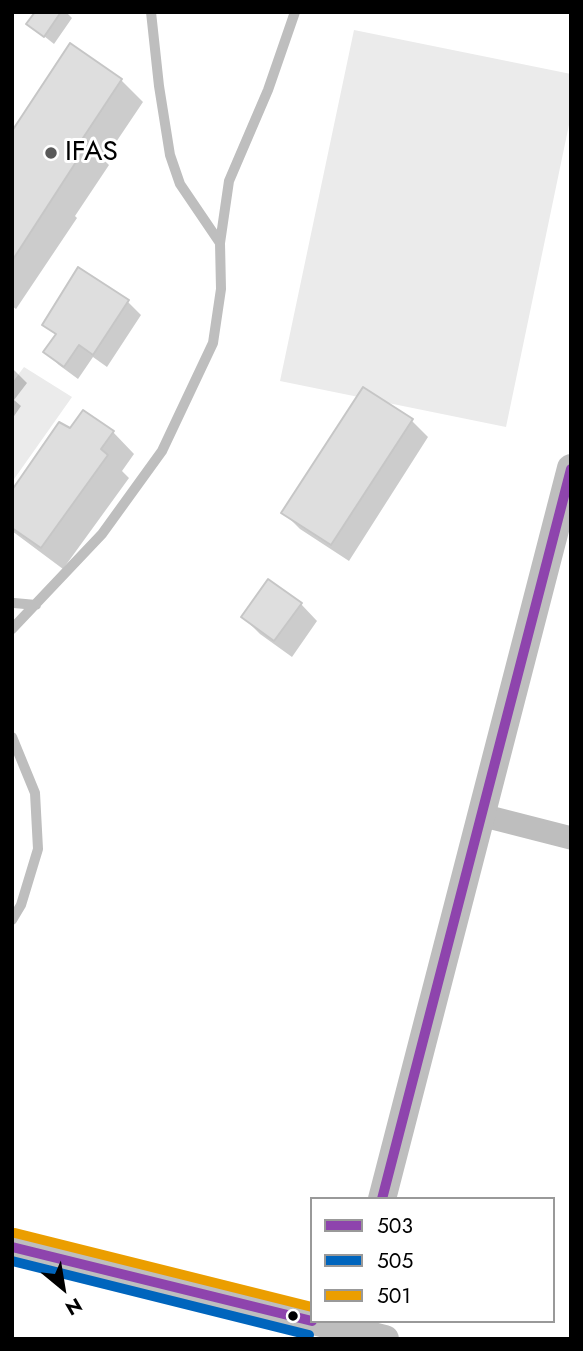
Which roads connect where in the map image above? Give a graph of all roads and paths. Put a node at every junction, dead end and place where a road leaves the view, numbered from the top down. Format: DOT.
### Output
graph roads {
  1 [pos="151,12"];
  2 [pos="295,12"];
  3 [pos="220,243"];
  4 [pos="571,468"];
  5 [pos="14,603"];
  6 [pos="36,606"];
  7 [pos="12,629"];
  8 [pos="12,737"];
  9 [pos="481,815"];
  10 [pos="571,838"];
  11 [pos="12,920"];
  12 [pos="383,1197"];
  13 [pos="12,1247"];
  14 [pos="310,1321"];
  15 [pos="320,1323"];
  16 [pos="348,1330"];
  17 [pos="385,1339"];
  1 -- 3 [label="lane"];
  2 -- 3 [label="lane"];
  3 -- 6 [label="lane"];
  4 -- 9 [label="street"];
  5 -- 6 [label="lane"];
  6 -- 7 [label="lane"];
  8 -- 11 [label="lane"];
  9 -- 10 [label="street"];
  9 -- 12 [label="street"];
  13 -- 14 [label="street"];
  15 -- 16 [label="street"];
  16 -- 17 [label="street"];
}
